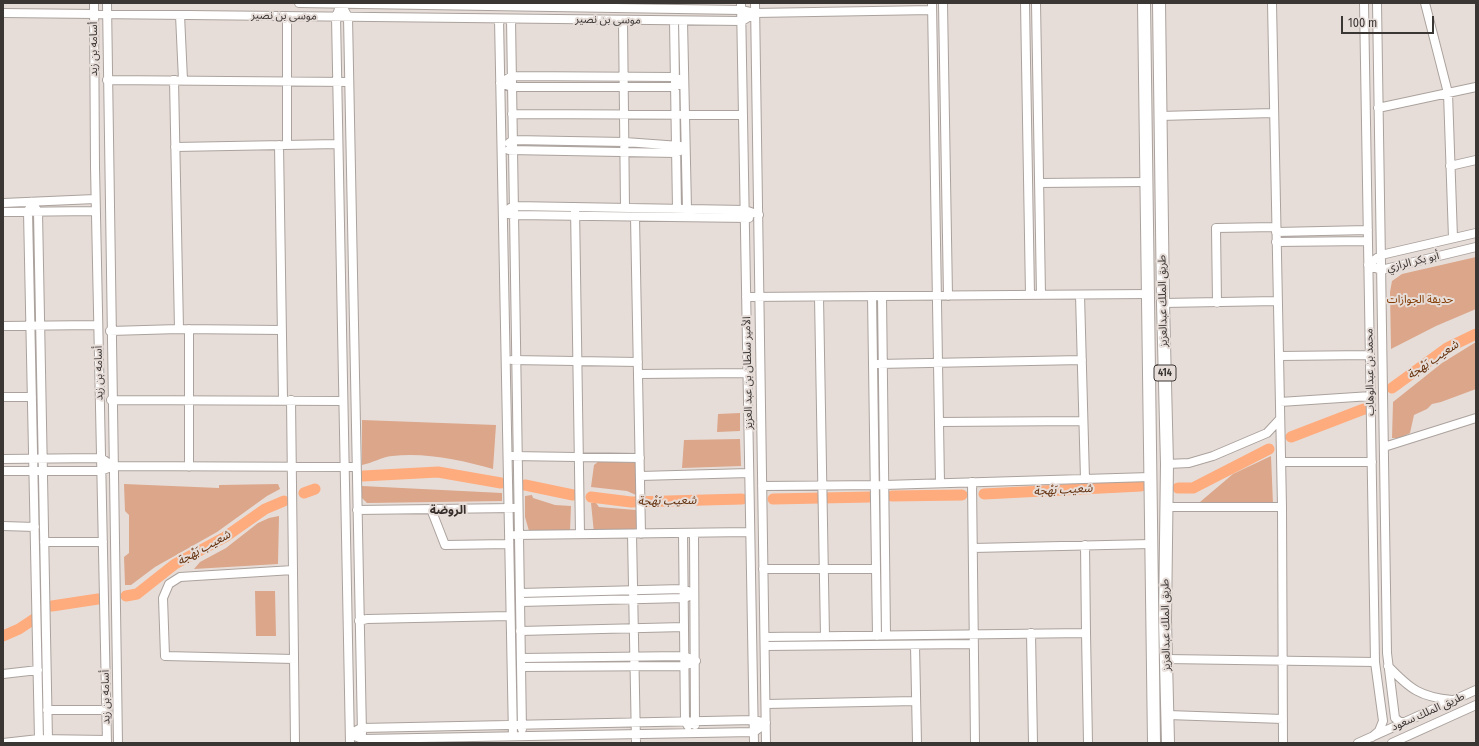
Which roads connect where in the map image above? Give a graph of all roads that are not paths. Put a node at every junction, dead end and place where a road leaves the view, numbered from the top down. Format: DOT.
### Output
graph roads {
  1 [pos="94,3"];
  2 [pos="107,3"];
  3 [pos="299,3"];
  4 [pos="755,3"];
  5 [pos="943,3"];
  6 [pos="1025,3"];
  7 [pos="1036,3"];
  8 [pos="1144,3"];
  9 [pos="1159,3"];
  10 [pos="1272,3"];
  11 [pos="1364,3"];
  12 [pos="1377,3"];
  13 [pos="1425,3"];
  14 [pos="340,4"];
  15 [pos="741,6"];
  16 [pos="932,6"];
  17 [pos="3,13"];
  18 [pos="755,13"];
  19 [pos="94,14"];
  20 [pos="106,14"];
  21 [pos="180,15"];
  22 [pos="287,16"];
  23 [pos="336,17"];
  24 [pos="348,17"];
  25 [pos="500,19"];
  26 [pos="511,19"];
  27 [pos="624,20"];
  28 [pos="674,21"];
  29 [pos="683,21"];
  30 [pos="742,21"];
  31 [pos="512,76"];
  32 [pos="624,77"];
  33 [pos="675,77"];
  34 [pos="107,80"];
  35 [pos="174,80"];
  36 [pos="183,80"];
  37 [pos="287,81"];
  38 [pos="684,81"];
  39 [pos="337,82"];
  40 [pos="349,82"];
  41 [pos="500,83"];
  42 [pos="512,87"];
  43 [pos="624,87"];
  44 [pos="675,87"];
  45 [pos="1476,87"];
  46 [pos="1448,93"];
  47 [pos="1378,108"];
  48 [pos="1273,113"];
  49 [pos="512,114"];
  50 [pos="624,114"];
  51 [pos="676,115"];
  52 [pos="685,115"];
  53 [pos="743,115"];
  54 [pos="1160,116"];
  55 [pos="513,140"];
  56 [pos="625,142"];
  57 [pos="338,144"];
  58 [pos="283,145"];
  59 [pos="676,145"];
  60 [pos="175,147"];
  61 [pos="502,148"];
  62 [pos="684,148"];
  63 [pos="513,152"];
  64 [pos="625,153"];
  65 [pos="676,154"];
  66 [pos="1476,160"];
  67 [pos="1450,166"];
  68 [pos="1146,182"];
  69 [pos="1039,183"];
  70 [pos="95,199"];
  71 [pos="32,202"];
  72 [pos="3,203"];
  73 [pos="514,206"];
  74 [pos="575,207"];
  75 [pos="625,208"];
  76 [pos="677,209"];
  77 [pos="687,209"];
  78 [pos="745,210"];
  79 [pos="96,211"];
  80 [pos="3,212"];
  81 [pos="28,212"];
  82 [pos="38,212"];
  83 [pos="503,212"];
  84 [pos="514,215"];
  85 [pos="759,215"];
  86 [pos="575,216"];
  87 [pos="636,217"];
  88 [pos="684,218"];
  89 [pos="745,219"];
  90 [pos="1276,229"];
  91 [pos="1368,230"];
  92 [pos="1476,233"];
  93 [pos="1453,238"];
  94 [pos="1368,241"];
  95 [pos="1276,242"];
  96 [pos="1476,247"];
  97 [pos="1381,255"];
  98 [pos="1368,265"];
  99 [pos="1381,270"];
  100 [pos="1148,294"];
  101 [pos="1030,295"];
  102 [pos="1041,295"];
  103 [pos="1080,295"];
  104 [pos="819,296"];
  105 [pos="872,296"];
  106 [pos="882,296"];
  107 [pos="938,296"];
  108 [pos="948,296"];
  109 [pos="746,297"];
  110 [pos="760,297"];
  111 [pos="1278,301"];
  112 [pos="1163,303"];
  113 [pos="1217,303"];
  114 [pos="98,325"];
  115 [pos="3,326"];
  116 [pos="30,326"];
  117 [pos="40,326"];
  118 [pos="179,329"];
  119 [pos="189,329"];
  120 [pos="282,330"];
  121 [pos="110,331"];
  122 [pos="1370,355"];
  123 [pos="1279,356"];
  124 [pos="506,360"];
  125 [pos="516,360"];
  126 [pos="1082,360"];
  127 [pos="577,361"];
  128 [pos="638,362"];
  129 [pos="938,363"];
  130 [pos="874,364"];
  131 [pos="882,364"];
  132 [pos="748,373"];
  133 [pos="638,374"];
  134 [pos="1371,396"];
  135 [pos="3,398"];
  136 [pos="32,398"];
  137 [pos="112,400"];
  138 [pos="189,400"];
  139 [pos="287,400"];
  140 [pos="343,401"];
  141 [pos="1280,402"];
  142 [pos="1476,418"];
  143 [pos="1280,419"];
  144 [pos="1083,421"];
  145 [pos="939,422"];
  146 [pos="1384,447"];
  147 [pos="507,456"];
  148 [pos="518,457"];
  149 [pos="33,458"];
  150 [pos="43,458"];
  151 [pos="101,458"];
  152 [pos="578,458"];
  153 [pos="640,458"];
  154 [pos="3,459"];
  155 [pos="1281,462"];
  156 [pos="1372,462"];
  157 [pos="1167,464"];
  158 [pos="113,466"];
  159 [pos="189,467"];
  160 [pos="292,467"];
  161 [pos="356,467"];
  162 [pos="345,468"];
  163 [pos="3,471"];
  164 [pos="33,471"];
  165 [pos="43,471"];
  166 [pos="101,471"];
  167 [pos="749,473"];
  168 [pos="640,476"];
  169 [pos="1150,477"];
  170 [pos="1085,479"];
  171 [pos="972,482"];
  172 [pos="940,483"];
  173 [pos="875,485"];
  174 [pos="884,485"];
  175 [pos="762,486"];
  176 [pos="822,488"];
  177 [pos="1166,507"];
  178 [pos="1282,507"];
  179 [pos="508,508"];
  180 [pos="518,508"];
  181 [pos="431,509"];
  182 [pos="357,510"];
  183 [pos="3,526"];
  184 [pos="35,527"];
  185 [pos="750,532"];
  186 [pos="683,533"];
  187 [pos="694,533"];
  188 [pos="580,534"];
  189 [pos="632,534"];
  190 [pos="641,534"];
  191 [pos="519,535"];
  192 [pos="509,540"];
  193 [pos="44,542"];
  194 [pos="103,542"];
  195 [pos="1151,544"];
  196 [pos="1085,545"];
  197 [pos="973,548"];
  198 [pos="763,569"];
  199 [pos="824,569"];
  200 [pos="876,569"];
  201 [pos="293,570"];
  202 [pos="684,589"];
  203 [pos="633,590"];
  204 [pos="520,593"];
  205 [pos="695,593"];
  206 [pos="684,598"];
  207 [pos="633,599"];
  208 [pos="520,602"];
  209 [pos="510,616"];
  210 [pos="359,621"];
  211 [pos="684,627"];
  212 [pos="633,628"];
  213 [pos="520,631"];
  214 [pos="1031,633"];
  215 [pos="1086,633"];
  216 [pos="974,634"];
  217 [pos="886,635"];
  218 [pos="825,636"];
  219 [pos="877,636"];
  220 [pos="765,637"];
  221 [pos="974,644"];
  222 [pos="916,645"];
  223 [pos="765,646"];
  224 [pos="634,656"];
  225 [pos="684,656"];
  226 [pos="521,658"];
  227 [pos="294,659"];
  228 [pos="1166,659"];
  229 [pos="1283,660"];
  230 [pos="696,661"];
  231 [pos="1375,662"];
  232 [pos="634,666"];
  233 [pos="684,666"];
  234 [pos="1388,666"];
  235 [pos="521,667"];
  236 [pos="38,670"];
  237 [pos="3,674"];
  238 [pos="1476,690"];
  239 [pos="1453,700"];
  240 [pos="916,701"];
  241 [pos="766,704"];
  242 [pos="1476,705"];
  243 [pos="47,710"];
  244 [pos="106,710"];
  245 [pos="1168,715"];
  246 [pos="1283,719"];
  247 [pos="754,720"];
  248 [pos="685,721"];
  249 [pos="696,721"];
  250 [pos="635,722"];
  251 [pos="1405,722"];
  252 [pos="766,723"];
  253 [pos="512,725"];
  254 [pos="522,725"];
  255 [pos="424,727"];
  256 [pos="361,728"];
  257 [pos="754,732"];
  258 [pos="692,733"];
  259 [pos="350,734"];
  260 [pos="636,734"];
  261 [pos="1372,737"];
  262 [pos="517,738"];
  263 [pos="44,740"];
  264 [pos="419,740"];
  265 [pos="428,740"];
  266 [pos="107,741"];
  267 [pos="362,741"];
  268 [pos="3,743"];
  269 [pos="118,743"];
  270 [pos="295,743"];
  271 [pos="350,743"];
  272 [pos="636,743"];
  273 [pos="754,743"];
  274 [pos="766,743"];
  275 [pos="917,743"];
  276 [pos="975,743"];
  277 [pos="1033,743"];
  278 [pos="1088,743"];
  279 [pos="1154,743"];
  280 [pos="1168,743"];
  281 [pos="1283,743"];
  282 [pos="1358,743"];
  283 [pos="1392,743"];
  1 -- 19 [label="street, أسامه بن زيد"];
  2 -- 20 [label="street, أسامه بن زيد"];
  3 -- 14 [label="street, موسى بن نصير"];
  4 -- 18 [label="street, الأمير سلطان بن عبد العزيز"];
  5 -- 108 [label="street"];
  6 -- 101 [label="street"];
  7 -- 69 [label="street"];
  8 -- 68 [label="highway, طريق الملك عبدالعزيز / 414"];
  9 -- 54 [label="highway, طريق الملك عبدالعزيز / 414"];
  10 -- 48 [label="street"];
  11 -- 91 [label="street, محمد بن عبدالوهاب"];
  12 -- 47 [label="street, محمد بن عبدالوهاب"];
  13 -- 46 [label="street"];
  14 -- 15 [label="street, موسى بن نصير"];
  14 -- 23 [label="street"];
  14 -- 24 [label="street"];
  15 -- 18 [label="street, موسى بن نصير"];
  15 -- 30 [label="street, الأمير سلطان بن عبد العزيز"];
  16 -- 18 [label="street, موسى بن نصير"];
  16 -- 107 [label="street"];
  17 -- 19 [label="street, موسى بن نصير"];
  18 -- 30 [label="street"];
  18 -- 85 [label="street, الأمير سلطان بن عبد العزيز"];
  19 -- 20 [label="street, موسى بن نصير"];
  19 -- 70 [label="street, أسامه بن زيد"];
  20 -- 21 [label="street, موسى بن نصير"];
  20 -- 34 [label="street, أسامه بن زيد"];
  21 -- 22 [label="street, موسى بن نصير"];
  21 -- 36 [label="street"];
  22 -- 23 [label="street, موسى بن نصير"];
  22 -- 37 [label="street"];
  23 -- 24 [label="street, موسى بن نصير"];
  23 -- 39 [label="street"];
  24 -- 25 [label="street, موسى بن نصير"];
  24 -- 40 [label="street"];
  25 -- 26 [label="street, موسى بن نصير"];
  25 -- 41 [label="street"];
  26 -- 27 [label="street, موسى بن نصير"];
  26 -- 31 [label="street"];
  27 -- 28 [label="street, موسى بن نصير"];
  27 -- 32 [label="street"];
  28 -- 29 [label="street, موسى بن نصير"];
  28 -- 33 [label="street"];
  29 -- 30 [label="street, موسى بن نصير"];
  29 -- 38 [label="street"];
  30 -- 53 [label="street, الأمير سلطان بن عبد العزيز"];
  31 -- 32 [label="street"];
  31 -- 41 [label="street"];
  31 -- 42 [label="street"];
  32 -- 33 [label="street"];
  32 -- 43 [label="street"];
  33 -- 38 [label="street"];
  33 -- 44 [label="street"];
  34 -- 35 [label="street"];
  34 -- 121 [label="street, أسامه بن زيد"];
  35 -- 36 [label="street"];
  35 -- 60 [label="street"];
  36 -- 37 [label="street"];
  37 -- 39 [label="street"];
  37 -- 58 [label="street"];
  38 -- 44 [label="street"];
  38 -- 52 [label="street"];
  39 -- 40 [label="street"];
  39 -- 57 [label="street"];
  40 -- 161 [label="street"];
  41 -- 42 [label="street"];
  41 -- 61 [label="street"];
  42 -- 43 [label="street"];
  42 -- 49 [label="street"];
  43 -- 44 [label="street"];
  43 -- 50 [label="street"];
  44 -- 51 [label="street"];
  45 -- 46 [label="street"];
  46 -- 47 [label="street"];
  46 -- 67 [label="street"];
  47 -- 97 [label="street, محمد بن عبدالوهاب"];
  48 -- 54 [label="street"];
  48 -- 90 [label="street"];
  49 -- 50 [label="street"];
  49 -- 55 [label="street"];
  50 -- 51 [label="street"];
  50 -- 56 [label="street"];
  51 -- 52 [label="street"];
  51 -- 59 [label="street"];
  52 -- 53 [label="street"];
  52 -- 62 [label="street"];
  53 -- 78 [label="street, الأمير سلطان بن عبد العزيز"];
  54 -- 112 [label="highway, طريق الملك عبدالعزيز / 414"];
  55 -- 56 [label="street"];
  55 -- 61 [label="street"];
  55 -- 63 [label="street"];
  56 -- 59 [label="street"];
  56 -- 64 [label="street"];
  57 -- 58 [label="street"];
  57 -- 140 [label="street"];
  58 -- 60 [label="street"];
  58 -- 120 [label="street"];
  59 -- 62 [label="street"];
  59 -- 65 [label="street"];
  60 -- 118 [label="street"];
  61 -- 63 [label="street"];
  61 -- 83 [label="street"];
  62 -- 65 [label="street"];
  62 -- 77 [label="street"];
  63 -- 64 [label="street"];
  63 -- 73 [label="street"];
  64 -- 65 [label="street"];
  64 -- 75 [label="street"];
  65 -- 76 [label="street"];
  66 -- 67 [label="street"];
  67 -- 93 [label="street"];
  68 -- 69 [label="street"];
  68 -- 100 [label="highway, طريق الملك عبدالعزيز / 414"];
  69 -- 102 [label="street"];
  70 -- 71 [label="street"];
  70 -- 79 [label="street, أسامه بن زيد"];
  71 -- 72 [label="street"];
  71 -- 81 [label="street"];
  71 -- 82 [label="street"];
  73 -- 74 [label="street"];
  73 -- 83 [label="street"];
  73 -- 84 [label="street"];
  74 -- 75 [label="street"];
  74 -- 86 [label="street"];
  75 -- 76 [label="street"];
  76 -- 77 [label="street"];
  76 -- 88 [label="street"];
  77 -- 78 [label="street"];
  77 -- 88 [label="street"];
  78 -- 85 [label="street"];
  78 -- 89 [label="street, الأمير سلطان بن عبد العزيز"];
  79 -- 82 [label="street"];
  79 -- 114 [label="street, أسامه بن زيد"];
  80 -- 81 [label="street"];
  81 -- 82 [label="street"];
  81 -- 116 [label="street"];
  82 -- 117 [label="street"];
  83 -- 84 [label="street"];
  83 -- 124 [label="street"];
  84 -- 86 [label="street"];
  84 -- 125 [label="street"];
  85 -- 89 [label="street"];
  85 -- 110 [label="street, الأمير سلطان بن عبد العزيز"];
  86 -- 87 [label="street"];
  86 -- 127 [label="street"];
  87 -- 88 [label="street"];
  87 -- 128 [label="street"];
  88 -- 89 [label="street"];
  89 -- 109 [label="street, الأمير سلطان بن عبد العزيز"];
  90 -- 91 [label="street"];
  90 -- 95 [label="street"];
  90 -- 113 [label="street"];
  91 -- 94 [label="street, محمد بن عبدالوهاب"];
  92 -- 93 [label="street, أبو بكر الرازي"];
  93 -- 97 [label="street, أبو بكر الرازي"];
  94 -- 95 [label="street"];
  94 -- 98 [label="street, محمد بن عبدالوهاب"];
  95 -- 111 [label="street"];
  96 -- 99 [label="street, أبو بكر الرازي"];
  97 -- 98 [label="street, أبو بكر الرازي"];
  97 -- 99 [label="street, محمد بن عبدالوهاب"];
  98 -- 99 [label="street, أبو بكر الرازي"];
  98 -- 122 [label="street, محمد بن عبدالوهاب"];
  99 -- 146 [label="street, محمد بن عبدالوهاب"];
  100 -- 103 [label="street"];
  100 -- 169 [label="highway, طريق الملك عبدالعزيز / 414"];
  101 -- 102 [label="street"];
  101 -- 108 [label="street"];
  102 -- 103 [label="street"];
  103 -- 126 [label="street"];
  104 -- 105 [label="street"];
  104 -- 110 [label="street"];
  104 -- 176 [label="street"];
  105 -- 106 [label="street"];
  105 -- 130 [label="street"];
  106 -- 107 [label="street"];
  106 -- 131 [label="street"];
  107 -- 108 [label="street"];
  107 -- 129 [label="street"];
  109 -- 110 [label="street"];
  109 -- 132 [label="street, الأمير سلطان بن عبد العزيز"];
  110 -- 175 [label="street, الأمير سلطان بن عبد العزيز"];
  111 -- 113 [label="street"];
  111 -- 123 [label="street"];
  112 -- 113 [label="street"];
  112 -- 157 [label="highway, طريق الملك عبدالعزيز / 414"];
  114 -- 117 [label="street"];
  114 -- 151 [label="street, أسامه بن زيد"];
  115 -- 116 [label="street"];
  116 -- 117 [label="street"];
  116 -- 136 [label="street"];
  117 -- 150 [label="street"];
  118 -- 119 [label="street"];
  118 -- 121 [label="street"];
  119 -- 120 [label="street"];
  119 -- 138 [label="street"];
  120 -- 139 [label="street"];
  121 -- 137 [label="street, أسامه بن زيد"];
  122 -- 123 [label="street"];
  122 -- 134 [label="street, محمد بن عبدالوهاب"];
  123 -- 141 [label="street"];
  124 -- 125 [label="street"];
  124 -- 147 [label="street"];
  125 -- 127 [label="street"];
  125 -- 148 [label="street"];
  126 -- 129 [label="street"];
  126 -- 144 [label="street"];
  127 -- 128 [label="street"];
  127 -- 152 [label="street"];
  128 -- 133 [label="street"];
  129 -- 131 [label="street"];
  129 -- 145 [label="street"];
  130 -- 131 [label="street"];
  130 -- 173 [label="street"];
  131 -- 174 [label="street"];
  132 -- 133 [label="street"];
  132 -- 167 [label="street, الأمير سلطان بن عبد العزيز"];
  133 -- 153 [label="street"];
  134 -- 141 [label="street"];
  134 -- 156 [label="street, محمد بن عبدالوهاب"];
  135 -- 136 [label="street"];
  136 -- 149 [label="street"];
  137 -- 138 [label="street"];
  137 -- 158 [label="street, أسامه بن زيد"];
  138 -- 139 [label="street"];
  138 -- 159 [label="street"];
  139 -- 140 [label="street"];
  139 -- 160 [label="street"];
  140 -- 162 [label="street"];
  141 -- 143 [label="street"];
  142 -- 146 [label="street"];
  143 -- 155 [label="street"];
  143 -- 157 [label="street"];
  144 -- 145 [label="street"];
  144 -- 170 [label="street"];
  145 -- 172 [label="street"];
  146 -- 234 [label="street, محمد بن عبدالوهاب"];
  147 -- 148 [label="street"];
  147 -- 179 [label="street"];
  148 -- 152 [label="street"];
  148 -- 180 [label="street"];
  149 -- 150 [label="street"];
  149 -- 154 [label="street"];
  149 -- 164 [label="street"];
  150 -- 151 [label="street"];
  150 -- 165 [label="street"];
  151 -- 158 [label="street"];
  151 -- 166 [label="street, أسامه بن زيد"];
  152 -- 153 [label="street"];
  152 -- 188 [label="street"];
  153 -- 168 [label="street"];
  155 -- 156 [label="street"];
  155 -- 178 [label="street"];
  156 -- 231 [label="street, محمد بن عبدالوهاب"];
  157 -- 177 [label="highway, طريق الملك عبدالعزيز / 414"];
  158 -- 159 [label="street"];
  158 -- 166 [label="street"];
  158 -- 269 [label="street, أسامه بن زيد"];
  159 -- 160 [label="street"];
  160 -- 162 [label="street"];
  160 -- 201 [label="street"];
  161 -- 162 [label="street"];
  161 -- 182 [label="street"];
  162 -- 259 [label="street"];
  163 -- 164 [label="street"];
  164 -- 165 [label="street"];
  164 -- 184 [label="street"];
  165 -- 166 [label="street"];
  165 -- 193 [label="street"];
  166 -- 194 [label="street, أسامه بن زيد"];
  167 -- 168 [label="street"];
  167 -- 185 [label="street, الأمير سلطان بن عبد العزيز"];
  168 -- 190 [label="street"];
  169 -- 170 [label="street"];
  169 -- 195 [label="highway, طريق الملك عبدالعزيز / 414"];
  170 -- 171 [label="street"];
  171 -- 172 [label="street"];
  171 -- 197 [label="street"];
  172 -- 174 [label="street"];
  173 -- 174 [label="street"];
  173 -- 176 [label="street"];
  173 -- 200 [label="street"];
  174 -- 217 [label="street"];
  175 -- 176 [label="street"];
  175 -- 198 [label="street, الأمير سلطان بن عبد العزيز"];
  176 -- 199 [label="street"];
  177 -- 178 [label="street"];
  177 -- 228 [label="highway, طريق الملك عبدالعزيز / 414"];
  178 -- 229 [label="street"];
  179 -- 180 [label="street"];
  179 -- 181 [label="street"];
  179 -- 192 [label="street"];
  180 -- 191 [label="street"];
  181 -- 182 [label="street"];
  181 -- 192 [label="street"];
  182 -- 210 [label="street"];
  183 -- 184 [label="street"];
  184 -- 236 [label="street"];
  185 -- 187 [label="street"];
  185 -- 247 [label="street, الأمير سلطان بن عبد العزيز"];
  186 -- 187 [label="street"];
  186 -- 190 [label="street"];
  186 -- 202 [label="street"];
  187 -- 205 [label="street"];
  188 -- 189 [label="street"];
  188 -- 191 [label="street"];
  189 -- 190 [label="street"];
  189 -- 203 [label="street"];
  191 -- 192 [label="street"];
  191 -- 204 [label="street"];
  192 -- 209 [label="street"];
  193 -- 194 [label="street"];
  193 -- 243 [label="street"];
  194 -- 244 [label="street, أسامه بن زيد"];
  195 -- 196 [label="street"];
  195 -- 279 [label="highway, طريق الملك عبدالعزيز / 414"];
  196 -- 197 [label="street"];
  196 -- 215 [label="street"];
  197 -- 216 [label="street"];
  198 -- 199 [label="street"];
  198 -- 220 [label="street, الأمير سلطان بن عبد العزيز"];
  199 -- 200 [label="street"];
  199 -- 218 [label="street"];
  200 -- 219 [label="street"];
  201 -- 227 [label="street"];
  201 -- 227 [label="street"];
  202 -- 203 [label="street"];
  202 -- 205 [label="street"];
  202 -- 206 [label="street"];
  203 -- 204 [label="street"];
  203 -- 207 [label="street"];
  204 -- 208 [label="street"];
  205 -- 206 [label="street"];
  205 -- 230 [label="street"];
  206 -- 207 [label="street"];
  206 -- 211 [label="street"];
  207 -- 208 [label="street"];
  207 -- 212 [label="street"];
  208 -- 213 [label="street"];
  209 -- 210 [label="street"];
  209 -- 253 [label="street"];
  210 -- 256 [label="street"];
  211 -- 212 [label="street"];
  211 -- 225 [label="street"];
  212 -- 213 [label="street"];
  212 -- 224 [label="street"];
  213 -- 226 [label="street"];
  214 -- 215 [label="street"];
  214 -- 216 [label="street"];
  214 -- 277 [label="street"];
  215 -- 278 [label="street"];
  216 -- 217 [label="street"];
  216 -- 221 [label="street"];
  217 -- 219 [label="street"];
  218 -- 219 [label="street"];
  218 -- 220 [label="street"];
  220 -- 223 [label="street, الأمير سلطان بن عبد العزيز"];
  221 -- 222 [label="street"];
  221 -- 276 [label="street"];
  222 -- 223 [label="street"];
  222 -- 240 [label="street"];
  223 -- 241 [label="street, الأمير سلطان بن عبد العزيز"];
  224 -- 225 [label="street"];
  224 -- 226 [label="street"];
  224 -- 232 [label="street"];
  225 -- 230 [label="street"];
  225 -- 233 [label="street"];
  226 -- 235 [label="street"];
  227 -- 270 [label="street"];
  228 -- 229 [label="street"];
  228 -- 245 [label="highway, طريق الملك عبدالعزيز / 414"];
  229 -- 231 [label="street"];
  229 -- 246 [label="street"];
  230 -- 233 [label="street"];
  230 -- 249 [label="street"];
  231 -- 261 [label="street, محمد بن عبدالوهاب"];
  232 -- 233 [label="street"];
  232 -- 235 [label="street"];
  232 -- 250 [label="street"];
  233 -- 248 [label="street"];
  234 -- 239 [label="street"];
  234 -- 251 [label="street, محمد بن عبدالوهاب"];
  235 -- 254 [label="street"];
  236 -- 237 [label="street"];
  236 -- 263 [label="street"];
  238 -- 239 [label="street, طريق الملك سعود"];
  239 -- 251 [label="street, طريق الملك سعود"];
  240 -- 241 [label="street"];
  240 -- 275 [label="street"];
  241 -- 252 [label="street, الأمير سلطان بن عبد العزيز"];
  242 -- 283 [label="street, طريق الملك سعود"];
  243 -- 244 [label="street"];
  243 -- 263 [label="street"];
  244 -- 266 [label="street, أسامه بن زيد"];
  245 -- 246 [label="street"];
  245 -- 280 [label="highway, طريق الملك عبدالعزيز / 414"];
  246 -- 281 [label="street"];
  247 -- 249 [label="street"];
  247 -- 252 [label="street"];
  247 -- 257 [label="street, الأمير سلطان بن عبد العزيز"];
  248 -- 249 [label="street"];
  248 -- 250 [label="street"];
  248 -- 258 [label="street"];
  249 -- 258 [label="street"];
  250 -- 254 [label="street"];
  250 -- 260 [label="street"];
  251 -- 261 [label="street, طريق الملك سعود"];
  252 -- 257 [label="street"];
  252 -- 274 [label="street, الأمير سلطان بن عبد العزيز"];
  253 -- 254 [label="street"];
  253 -- 255 [label="street"];
  253 -- 262 [label="street"];
  254 -- 262 [label="street"];
  255 -- 256 [label="street"];
  255 -- 264 [label="street"];
  255 -- 265 [label="street"];
  256 -- 259 [label="street"];
  256 -- 267 [label="street"];
  257 -- 258 [label="street"];
  257 -- 273 [label="street, الأمير سلطان بن عبد العزيز"];
  258 -- 260 [label="street"];
  259 -- 267 [label="street"];
  259 -- 271 [label="street"];
  260 -- 262 [label="street"];
  260 -- 272 [label="street"];
  261 -- 282 [label="street, طريق الملك سعود"];
  262 -- 265 [label="street"];
  263 -- 266 [label="street"];
  263 -- 268 [label="street"];
  264 -- 265 [label="street"];
  264 -- 267 [label="street"];
}
